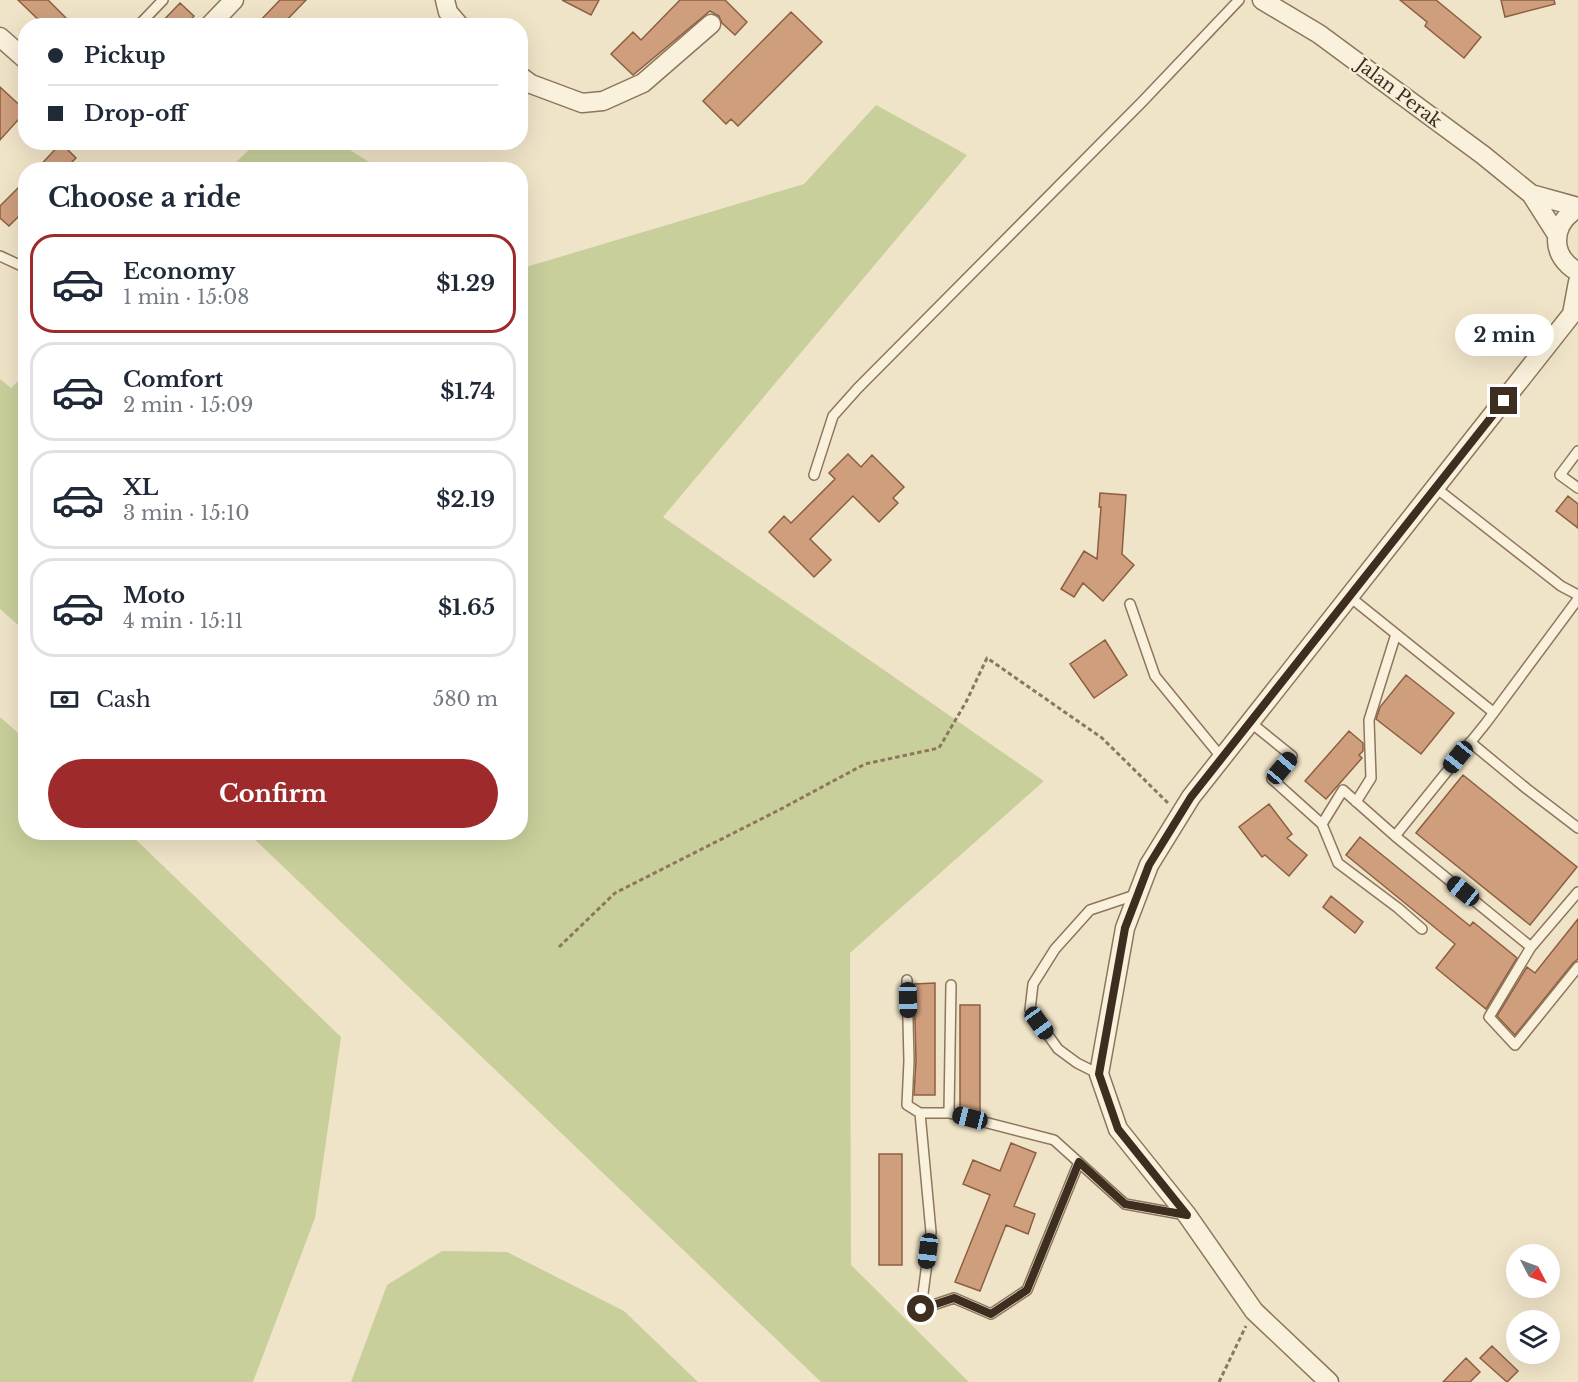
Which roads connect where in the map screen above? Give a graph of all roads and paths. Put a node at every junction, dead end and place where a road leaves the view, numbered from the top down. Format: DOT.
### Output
graph roads {
  1 [pos="163,0"];
  2 [pos="234,0"];
  3 [pos="445,0"];
  4 [pos="1239,0"];
  5 [pos="1262,0"];
  6 [pos="146,18"];
  7 [pos="217,18"];
  8 [pos="453,18"];
  9 [pos="711,24"];
  10 [pos="0,37"];
  11 [pos="18,53"];
  12 [pos="528,82"];
  13 [pos="1531,194"];
  14 [pos="1578,208"];
  15 [pos="1557,235"];
  16 [pos="0,256"];
  17 [pos="18,264"];
  18 [pos="1578,272"];
  19 [pos="1578,282"];
  20 [pos="1578,451"];
  21 [pos="814,475"];
  22 [pos="1436,488"];
  23 [pos="1578,488"];
  24 [pos="1350,597"];
  25 [pos="1578,597"];
  26 [pos="1130,604"];
  27 [pos="1574,613"];
  28 [pos="1396,634"];
  29 [pos="1493,712"];
  30 [pos="1250,722"];
  31 [pos="1470,742"];
  32 [pos="1222,758"];
  33 [pos="1356,802"];
  34 [pos="1180,815"];
  35 [pos="1322,824"];
  36 [pos="1578,828"];
  37 [pos="1395,836"];
  38 [pos="1578,892"];
  39 [pos="1138,894"];
  40 [pos="1422,929"];
  41 [pos="559,947"];
  42 [pos="1531,947"];
  43 [pos="1578,967"];
  44 [pos="907,980"];
  45 [pos="951,985"];
  46 [pos="1099,1074"];
  47 [pos="920,1113"];
  48 [pos="949,1113"];
  49 [pos="1079,1162"];
  50 [pos="1187,1215"];
  51 [pos="1254,1311"];
  52 [pos="1219,1382"];
  53 [pos="1329,1382"];
  1 -- 6 [label="lane"];
  2 -- 7 [label="street"];
  3 -- 8 [label="street"];
  4 -- 21 [label="lane"];
  5 -- 13 [label="street, Jalan Perak"];
  9 -- 12 [label="street"];
  10 -- 11 [label="street"];
  13 -- 14 [label="street, Jalan Perak"];
  13 -- 15 [label="street, Jalan Perak"];
  14 -- 15 [label="street"];
  15 -- 18 [label="street, Jalan Perak"];
  16 -- 17 [label="lane"];
  19 -- 22 [label="street"];
  20 -- 23 [label="lane"];
  22 -- 24 [label="street"];
  22 -- 25 [label="lane"];
  24 -- 28 [label="lane"];
  24 -- 30 [label="street"];
  25 -- 27 [label="lane"];
  26 -- 32 [label="lane"];
  27 -- 29 [label="lane"];
  28 -- 29 [label="lane"];
  28 -- 33 [label="lane"];
  29 -- 31 [label="lane"];
  30 -- 32 [label="street"];
  30 -- 35 [label="lane"];
  31 -- 36 [label="lane"];
  31 -- 37 [label="lane"];
  32 -- 34 [label="street"];
  33 -- 35 [label="lane"];
  33 -- 37 [label="lane"];
  34 -- 39 [label="street"];
  34 -- 41 [label="path"];
  35 -- 40 [label="lane"];
  37 -- 42 [label="lane"];
  38 -- 42 [label="lane"];
  39 -- 46 [label="street"];
  39 -- 46 [label="lane"];
  42 -- 43 [label="lane"];
  44 -- 47 [label="lane"];
  45 -- 48 [label="lane"];
  46 -- 50 [label="street"];
  47 -- 48 [label="lane"];
  47 -- 49 [label="lane"];
  48 -- 49 [label="lane"];
  49 -- 50 [label="lane"];
  50 -- 51 [label="street"];
  51 -- 52 [label="path"];
  51 -- 53 [label="street"];
}
